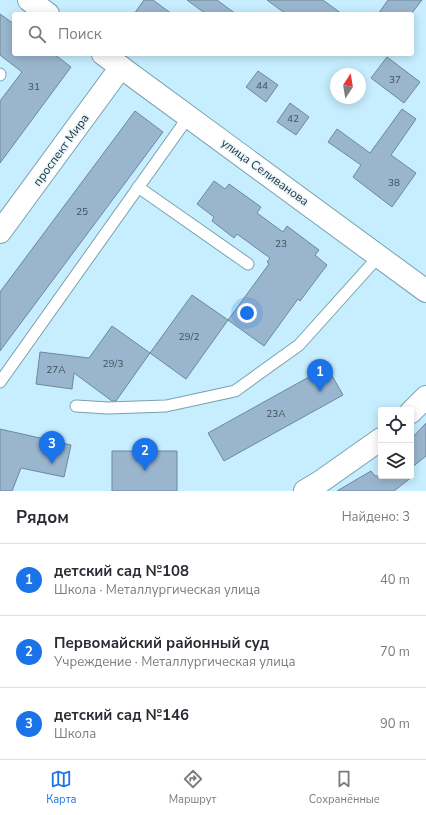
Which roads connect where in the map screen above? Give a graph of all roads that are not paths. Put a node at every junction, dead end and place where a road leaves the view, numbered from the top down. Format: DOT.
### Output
graph roads {
  1 [pos="29,0"];
  2 [pos="45,12"];
  3 [pos="106,56"];
  4 [pos="121,67"];
  5 [pos="189,116"];
  6 [pos="138,187"];
  7 [pos="0,232"];
  8 [pos="379,256"];
  9 [pos="248,264"];
  10 [pos="426,290"];
  11 [pos="0,382"];
  12 [pos="426,397"];
  13 [pos="76,406"];
  14 [pos="414,409"];
  15 [pos="378,441"];
  16 [pos="317,488"];
  1 -- 2 [label="street"];
  3 -- 4 [label="street, улица Селиванова"];
  4 -- 5 [label="street, улица Селиванова"];
  4 -- 7 [label="street, проспект Мира"];
  5 -- 6 [label="lane"];
  5 -- 8 [label="street, улица Селиванова"];
  6 -- 9 [label="lane"];
  6 -- 11 [label="lane"];
  8 -- 10 [label="street, улица Селиванова"];
  8 -- 13 [label="lane"];
  12 -- 14 [label="street"];
  15 -- 16 [label="street"];
}
